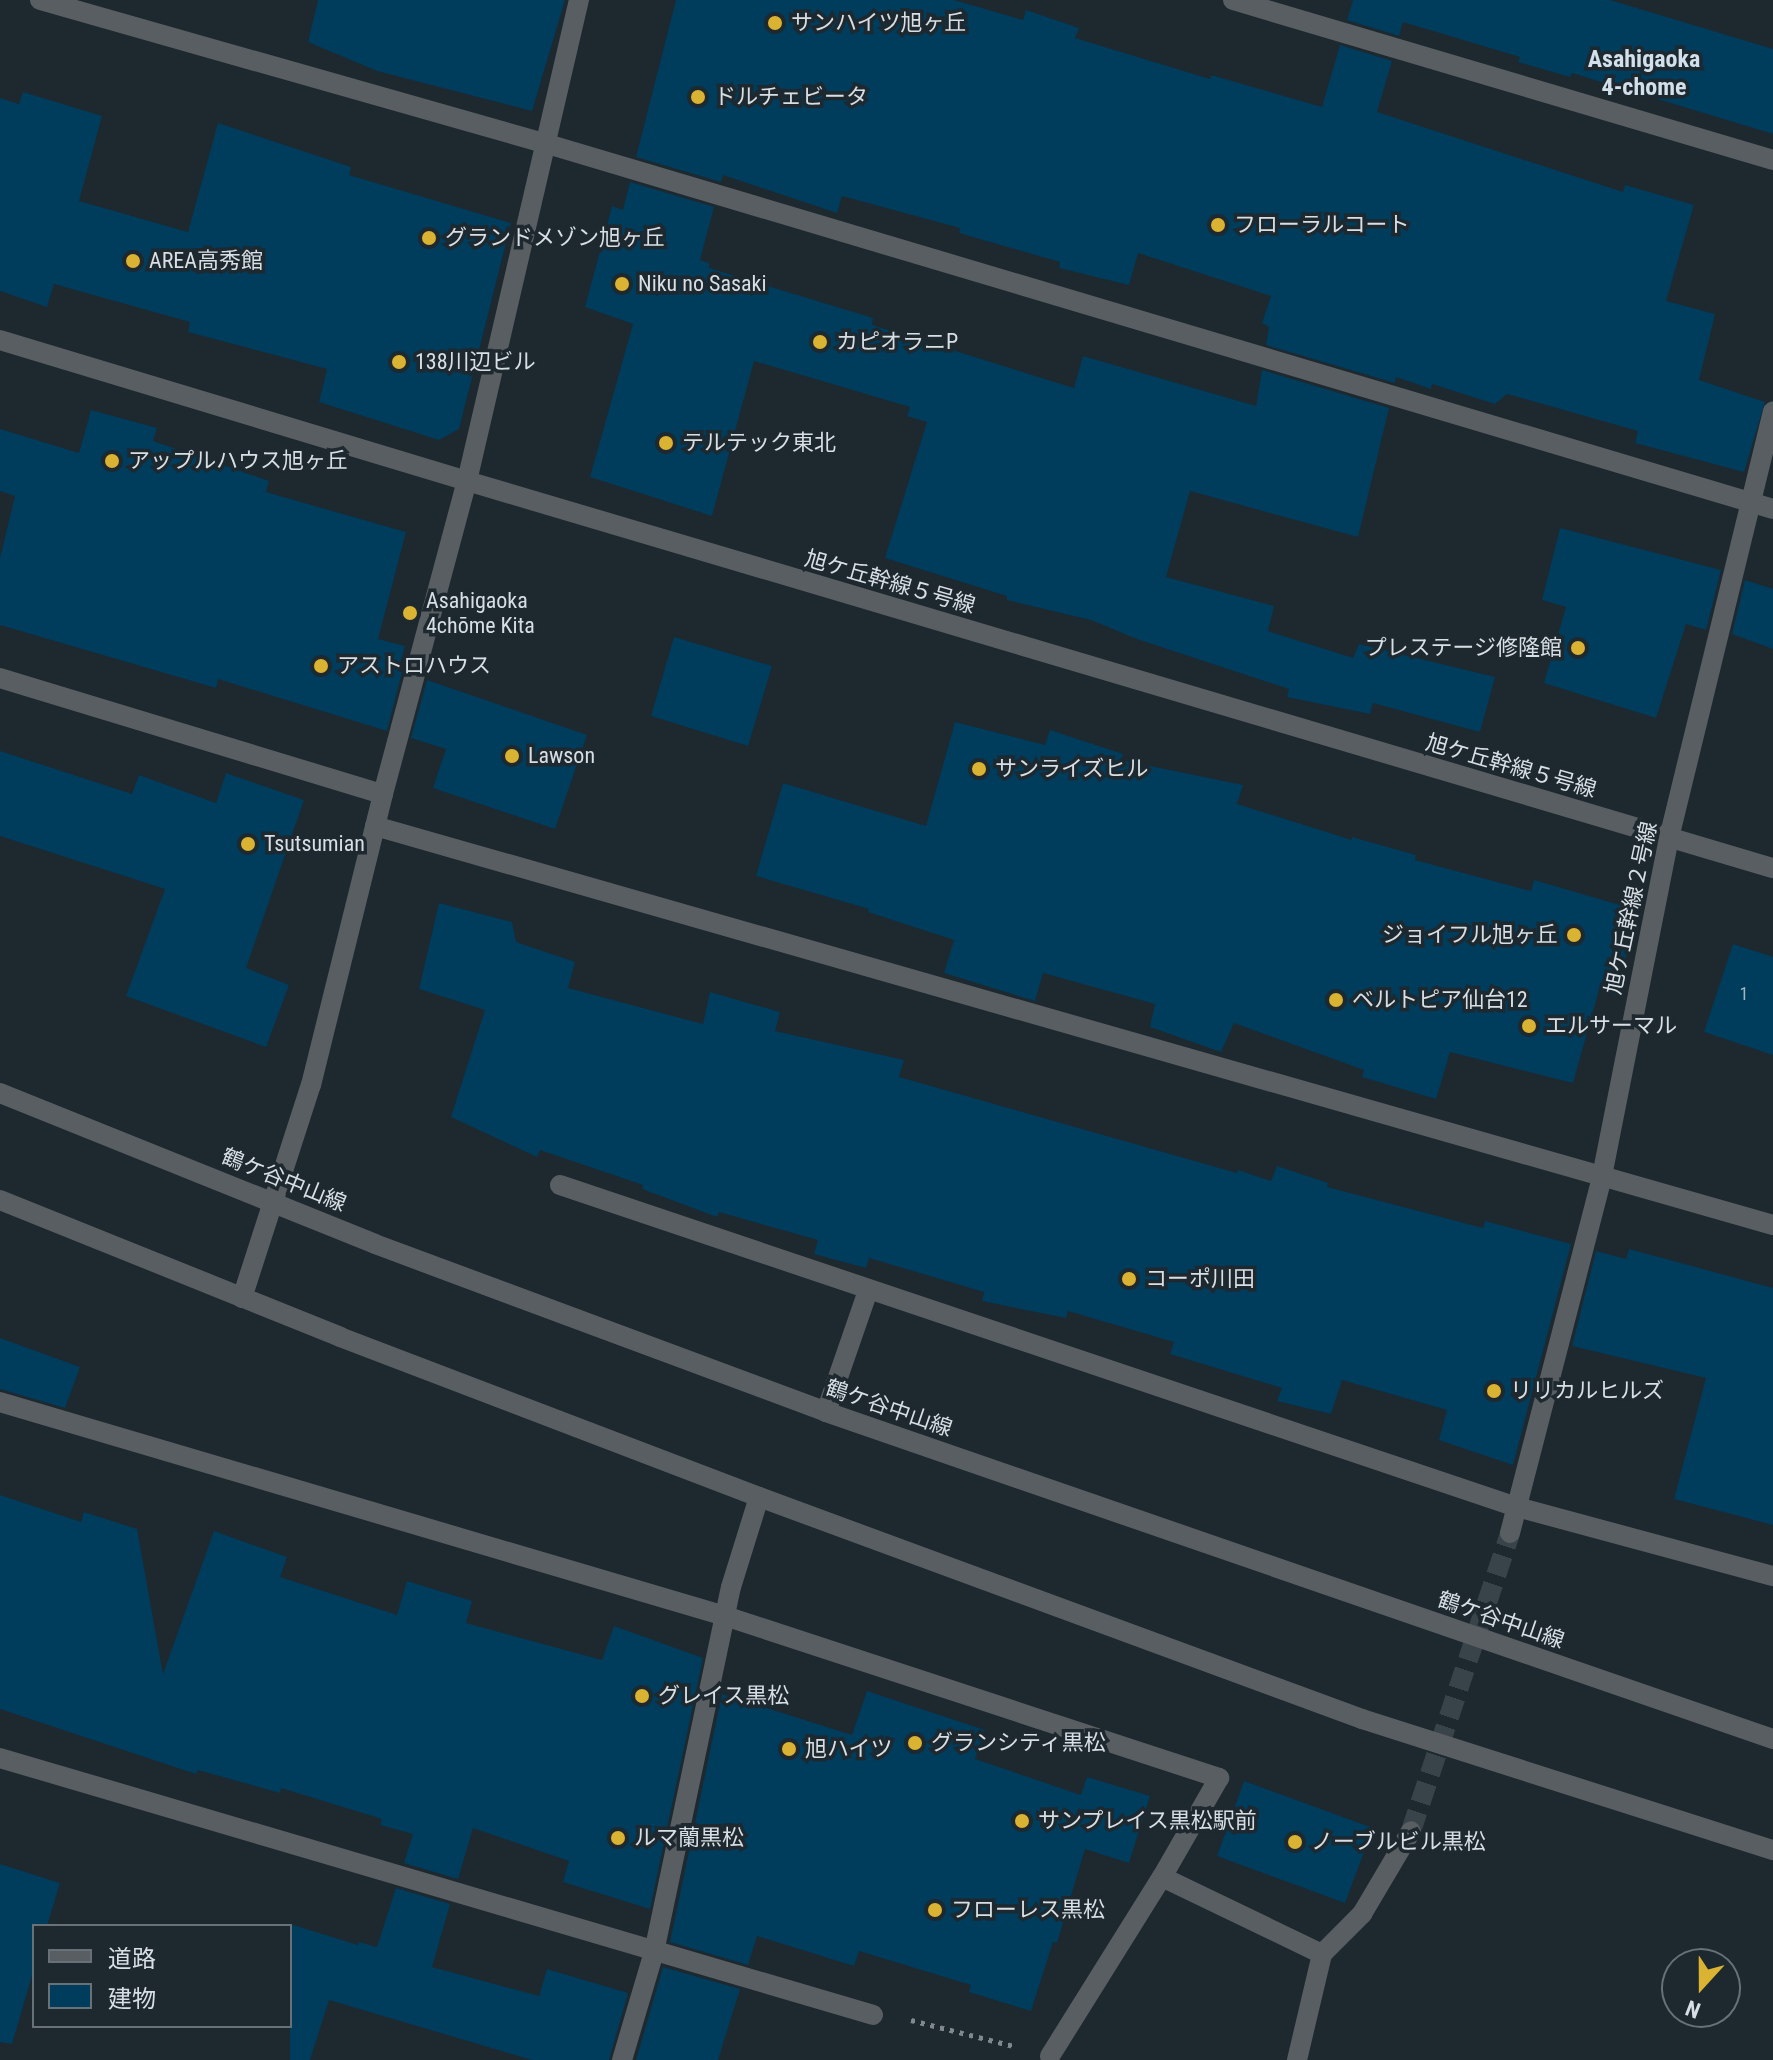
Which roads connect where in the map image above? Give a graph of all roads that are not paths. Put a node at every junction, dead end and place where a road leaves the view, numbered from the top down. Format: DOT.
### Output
graph roads {
  1 [pos="40,0"];
  2 [pos="579,0"];
  3 [pos="1233,0"];
  4 [pos="544,143"];
  5 [pos="1773,160"];
  6 [pos="0,340"];
  7 [pos="1773,412"];
  8 [pos="467,481"];
  9 [pos="1751,503"];
  10 [pos="1773,509"];
  11 [pos="0,678"];
  12 [pos="383,794"];
  13 [pos="375,826"];
  14 [pos="1669,838"];
  15 [pos="1773,868"];
  16 [pos="0,1093"];
  17 [pos="1602,1176"];
  18 [pos="560,1185"];
  19 [pos="0,1200"];
  20 [pos="275,1202"];
  21 [pos="1773,1225"];
  22 [pos="868,1291"];
  23 [pos="242,1298"];
  24 [pos="0,1402"];
  25 [pos="826,1412"];
  26 [pos="759,1497"];
  27 [pos="1517,1507"];
  28 [pos="1510,1533"];
  29 [pos="1773,1576"];
  30 [pos="728,1617"];
  31 [pos="1773,1739"];
  32 [pos="0,1758"];
  33 [pos="1411,1831"];
  34 [pos="1773,1850"];
  35 [pos="1162,1877"];
  36 [pos="654,1952"];
  37 [pos="1322,1954"];
  38 [pos="873,2015"];
  39 [pos="1050,2056"];
  40 [pos="622,2060"];
  41 [pos="1297,2060"];
  1 -- 4 [label="street"];
  2 -- 4 [label="street"];
  3 -- 5 [label="street"];
  4 -- 8 [label="street"];
  4 -- 9 [label="street"];
  6 -- 8 [label="street, 旭ケ丘幹線５号線"];
  7 -- 9 [label="street, 旭ケ丘幹線２号線"];
  8 -- 12 [label="street"];
  8 -- 14 [label="street, 旭ケ丘幹線５号線"];
  9 -- 10 [label="street"];
  9 -- 14 [label="street, 旭ケ丘幹線２号線"];
  11 -- 12 [label="street"];
  12 -- 13 [label="street"];
  13 -- 17 [label="street"];
  13 -- 20 [label="street"];
  14 -- 15 [label="street, 旭ケ丘幹線５号線"];
  14 -- 17 [label="street, 旭ケ丘幹線２号線"];
  16 -- 20 [label="street, 鶴ケ谷中山線"];
  17 -- 21 [label="street"];
  17 -- 27 [label="street, 旭ケ丘幹線２号線"];
  18 -- 22 [label="street"];
  19 -- 23 [label="street"];
  20 -- 23 [label="street"];
  20 -- 25 [label="street, 鶴ケ谷中山線"];
  22 -- 25 [label="street"];
  22 -- 27 [label="street"];
  23 -- 26 [label="street"];
  24 -- 30 [label="street"];
  25 -- 31 [label="street, 鶴ケ谷中山線"];
  26 -- 30 [label="street"];
  26 -- 34 [label="street"];
  27 -- 28 [label="street, 旭ケ丘幹線２号線"];
  27 -- 29 [label="street"];
  30 -- 35 [label="street"];
  30 -- 36 [label="street"];
  32 -- 36 [label="street"];
  33 -- 37 [label="street"];
  35 -- 37 [label="street"];
  35 -- 39 [label="street"];
  36 -- 38 [label="street"];
  36 -- 40 [label="street"];
  37 -- 41 [label="street"];
}
